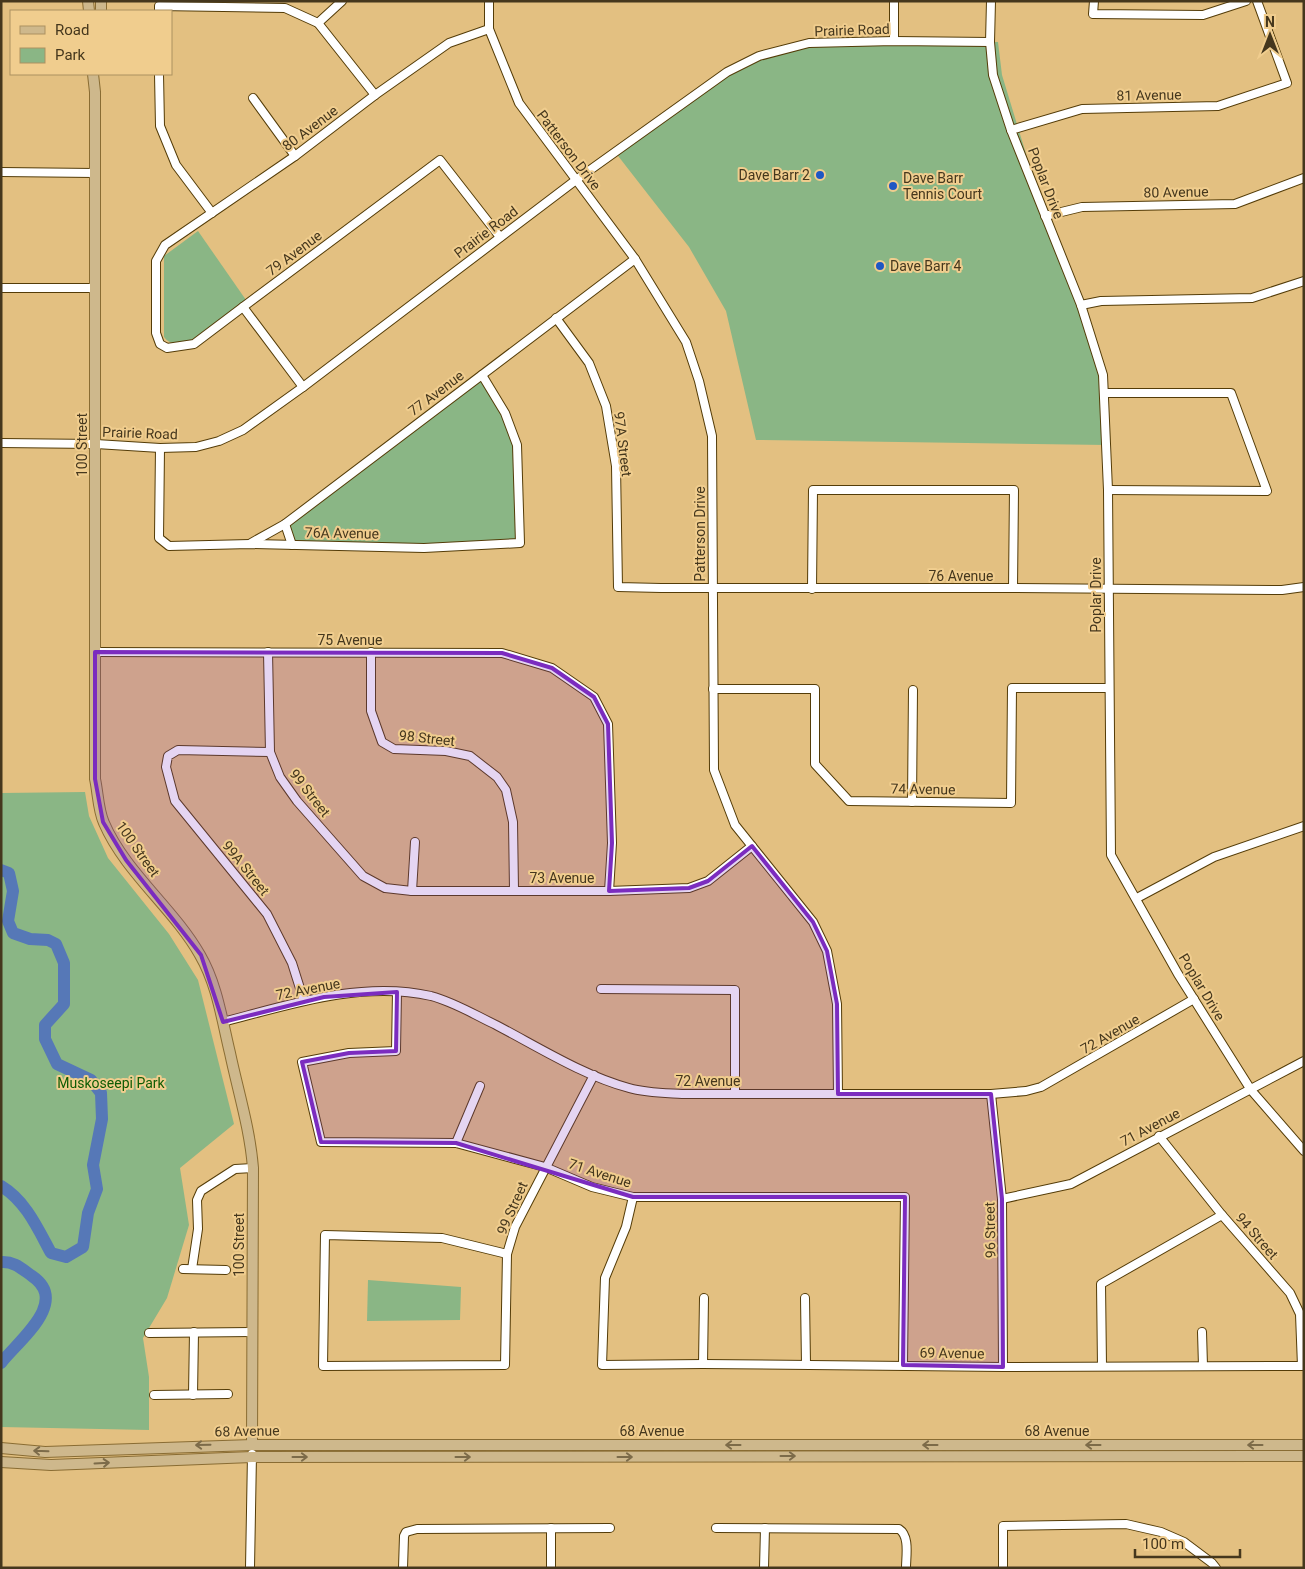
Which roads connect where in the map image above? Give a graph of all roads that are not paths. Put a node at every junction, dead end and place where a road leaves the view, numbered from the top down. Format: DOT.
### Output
graph roads {
  1 [pos="342,1"];
  2 [pos="489,1"];
  3 [pos="894,1"];
  4 [pos="992,1"];
  5 [pos="1094,1"];
  6 [pos="1246,1"];
  7 [pos="1258,1"];
  8 [pos="159,8"];
  9 [pos="318,23"];
  10 [pos="489,29"];
  11 [pos="894,41"];
  12 [pos="990,42"];
  13 [pos="95,75"];
  14 [pos="159,75"];
  15 [pos="375,95"];
  16 [pos="253,98"];
  17 [pos="1012,130"];
  18 [pos="295,156"];
  19 [pos="1,172"];
  20 [pos="95,173"];
  21 [pos="1304,178"];
  22 [pos="576,180"];
  23 [pos="212,213"];
  24 [pos="1045,216"];
  25 [pos="500,237"];
  26 [pos="635,259"];
  27 [pos="1304,281"];
  28 [pos="1,288"];
  29 [pos="96,288"];
  30 [pos="1081,305"];
  31 [pos="243,307"];
  32 [pos="556,318"];
  33 [pos="159,341"];
  34 [pos="482,375"];
  35 [pos="303,387"];
  36 [pos="1105,393"];
  37 [pos="1,443"];
  38 [pos="96,444"];
  39 [pos="160,448"];
  40 [pos="1108,490"];
  41 [pos="285,524"];
  42 [pos="250,544"];
  43 [pos="292,545"];
  44 [pos="618,587"];
  45 [pos="1304,587"];
  46 [pos="713,588"];
  47 [pos="1013,588"];
  48 [pos="812,589"];
  49 [pos="1109,589"];
  50 [pos="95,652"];
  51 [pos="268,652"];
  52 [pos="371,652"];
  53 [pos="713,688"];
  54 [pos="1109,688"];
  55 [pos="913,690"];
  56 [pos="270,752"];
  57 [pos="912,802"];
  58 [pos="1304,826"];
  59 [pos="415,842"];
  60 [pos="752,846"];
  61 [pos="363,876"];
  62 [pos="514,890"];
  63 [pos="412,891"];
  64 [pos="609,891"];
  65 [pos="1137,898"];
  66 [pos="601,989"];
  67 [pos="397,992"];
  68 [pos="1194,999"];
  69 [pos="304,1001"];
  70 [pos="222,1022"];
  71 [pos="1304,1061"];
  72 [pos="594,1075"];
  73 [pos="480,1086"];
  74 [pos="1251,1090"];
  75 [pos="735,1094"];
  76 [pos="838,1094"];
  77 [pos="991,1094"];
  78 [pos="1159,1136"];
  79 [pos="456,1143"];
  80 [pos="1304,1151"];
  81 [pos="545,1167"];
  82 [pos="253,1168"];
  83 [pos="633,1197"];
  84 [pos="1002,1199"];
  85 [pos="1222,1215"];
  86 [pos="507,1254"];
  87 [pos="183,1269"];
  88 [pos="192,1269"];
  89 [pos="226,1270"];
  90 [pos="704,1298"];
  91 [pos="805,1298"];
  92 [pos="149,1332"];
  93 [pos="194,1332"];
  94 [pos="252,1332"];
  95 [pos="1202,1332"];
  96 [pos="703,1364"];
  97 [pos="806,1364"];
  98 [pos="903,1365"];
  99 [pos="1102,1366"];
  100 [pos="1203,1366"];
  101 [pos="1302,1366"];
  102 [pos="1003,1367"];
  103 [pos="193,1394"];
  104 [pos="228,1394"];
  105 [pos="154,1395"];
  106 [pos="252,1444"];
  107 [pos="1304,1445"];
  108 [pos="1,1448"];
  109 [pos="1304,1456"];
  110 [pos="252,1457"];
  111 [pos="1,1462"];
  112 [pos="550,1528"];
  113 [pos="610,1528"];
  114 [pos="716,1528"];
  115 [pos="765,1528"];
  116 [pos="250,1568"];
  117 [pos="403,1568"];
  118 [pos="551,1568"];
  119 [pos="764,1568"];
  120 [pos="906,1568"];
  121 [pos="1003,1568"];
  122 [pos="1216,1568"];
  1 -- 9 [label="street"];
  2 -- 10 [label="street, Patterson Drive"];
  3 -- 11 [label="street"];
  4 -- 12 [label="street, Poplar Drive"];
  5 -- 6 [label="street"];
  7 -- 17 [label="street, 81 Avenue"];
  8 -- 9 [label="street"];
  9 -- 15 [label="street"];
  10 -- 15 [label="street, 80 Avenue"];
  10 -- 22 [label="street, Patterson Drive"];
  11 -- 12 [label="street, Prairie Road"];
  11 -- 22 [label="street, Prairie Road"];
  12 -- 17 [label="street, Poplar Drive"];
  13 -- 20 [label="main road, 100 Street"];
  14 -- 23 [label="street"];
  15 -- 18 [label="street, 80 Avenue"];
  16 -- 18 [label="street"];
  17 -- 24 [label="street, Poplar Drive"];
  18 -- 23 [label="street, 80 Avenue"];
  19 -- 20 [label="street"];
  20 -- 29 [label="main road, 100 Street"];
  21 -- 24 [label="street, 80 Avenue"];
  22 -- 25 [label="street, Prairie Road"];
  22 -- 26 [label="street, Patterson Drive"];
  23 -- 33 [label="street, 80 Avenue"];
  24 -- 30 [label="street, Poplar Drive"];
  25 -- 31 [label="street, 79 Avenue"];
  25 -- 35 [label="street, Prairie Road"];
  26 -- 32 [label="street, 77 Avenue"];
  26 -- 46 [label="street, Patterson Drive"];
  27 -- 30 [label="street"];
  28 -- 29 [label="street"];
  29 -- 38 [label="main road, 100 Street"];
  30 -- 36 [label="street, Poplar Drive"];
  31 -- 33 [label="street, 79 Avenue"];
  31 -- 35 [label="street"];
  32 -- 34 [label="street, 77 Avenue"];
  32 -- 44 [label="street, 97A Street"];
  34 -- 41 [label="street, 77 Avenue"];
  34 -- 43 [label="street, 76A Avenue"];
  35 -- 39 [label="street, Prairie Road"];
  36 -- 40 [label="street, Poplar Drive"];
  36 -- 40 [label="street"];
  37 -- 38 [label="street, Prairie Road"];
  38 -- 39 [label="street, Prairie Road"];
  38 -- 50 [label="main road, 100 Street"];
  39 -- 42 [label="street, 76A Avenue"];
  40 -- 49 [label="street, Poplar Drive"];
  41 -- 42 [label="street, 77 Avenue"];
  41 -- 43 [label="street"];
  42 -- 43 [label="street, 76A Avenue"];
  44 -- 46 [label="street, 76 Avenue"];
  45 -- 49 [label="street, 76 Avenue"];
  46 -- 48 [label="street, 76 Avenue"];
  46 -- 53 [label="street, Patterson Drive"];
  47 -- 48 [label="street, 76 Avenue"];
  47 -- 48 [label="street"];
  47 -- 49 [label="street, 76 Avenue"];
  49 -- 54 [label="street, Poplar Drive"];
  50 -- 51 [label="street, 75 Avenue"];
  50 -- 70 [label="main road, 100 Street"];
  51 -- 52 [label="street, 75 Avenue"];
  51 -- 56 [label="street, 99 Street"];
  52 -- 62 [label="street, 98 Street"];
  52 -- 64 [label="street, 75 Avenue"];
  53 -- 57 [label="street, 74 Avenue"];
  53 -- 60 [label="street, Patterson Drive"];
  54 -- 57 [label="street, 74 Avenue"];
  54 -- 65 [label="street, Poplar Drive"];
  55 -- 57 [label="street"];
  56 -- 61 [label="street, 99 Street"];
  56 -- 69 [label="street, 99A Street"];
  58 -- 65 [label="street"];
  59 -- 63 [label="street"];
  60 -- 64 [label="street, 73 Avenue"];
  60 -- 76 [label="street, Patterson Drive"];
  61 -- 63 [label="street, 73 Avenue"];
  62 -- 63 [label="street, 73 Avenue"];
  62 -- 64 [label="street, 73 Avenue"];
  65 -- 68 [label="street, Poplar Drive"];
  66 -- 75 [label="street"];
  67 -- 69 [label="street, 72 Avenue"];
  67 -- 72 [label="street, 72 Avenue"];
  67 -- 79 [label="street, 71 Avenue"];
  68 -- 74 [label="street, Poplar Drive"];
  68 -- 77 [label="street, 72 Avenue"];
  69 -- 70 [label="street, 72 Avenue"];
  70 -- 82 [label="main road, 100 Street"];
  71 -- 74 [label="street, 71 Avenue"];
  72 -- 75 [label="street, 72 Avenue"];
  72 -- 81 [label="street, 99 Street"];
  73 -- 79 [label="street"];
  74 -- 78 [label="street, 71 Avenue"];
  74 -- 80 [label="street, Poplar Drive"];
  75 -- 76 [label="street, 72 Avenue"];
  76 -- 77 [label="street, 72 Avenue"];
  77 -- 84 [label="street, 96 Street"];
  78 -- 84 [label="street, 71 Avenue"];
  78 -- 85 [label="street, 94 Street"];
  79 -- 81 [label="street, 71 Avenue"];
  81 -- 83 [label="street, 71 Avenue"];
  81 -- 86 [label="street, 99 Street"];
  82 -- 88 [label="street"];
  82 -- 94 [label="main road, 100 Street"];
  83 -- 96 [label="street, 69 Avenue"];
  83 -- 98 [label="street, 71 Avenue"];
  84 -- 102 [label="street, 96 Street"];
  85 -- 99 [label="street"];
  85 -- 101 [label="street, 94 Street"];
  86 -- 86 [label="street, 99 Street"];
  87 -- 88 [label="street"];
  88 -- 89 [label="street"];
  90 -- 96 [label="street"];
  91 -- 97 [label="street"];
  92 -- 93 [label="street"];
  93 -- 94 [label="street"];
  93 -- 103 [label="street"];
  94 -- 106 [label="main road, 100 Street"];
  95 -- 100 [label="street"];
  96 -- 97 [label="street, 69 Avenue"];
  97 -- 98 [label="street, 69 Avenue"];
  98 -- 102 [label="street, 69 Avenue"];
  99 -- 100 [label="street, 69 Avenue"];
  99 -- 102 [label="street, 69 Avenue"];
  100 -- 101 [label="street, 69 Avenue"];
  103 -- 104 [label="street"];
  103 -- 105 [label="street"];
  107 -- 106 [label="main road, 68 Avenue, one-way"];
  106 -- 108 [label="main road, 68 Avenue, one-way"];
  106 -- 110 [label="street, 100 Street"];
  110 -- 109 [label="main road, 68 Avenue, one-way"];
  111 -- 110 [label="main road, 68 Avenue, one-way"];
  110 -- 116 [label="street, 100 Street"];
  112 -- 113 [label="street"];
  112 -- 117 [label="street"];
  112 -- 118 [label="street"];
  114 -- 115 [label="street"];
  115 -- 119 [label="street"];
  115 -- 120 [label="street"];
  121 -- 122 [label="street"];
}
